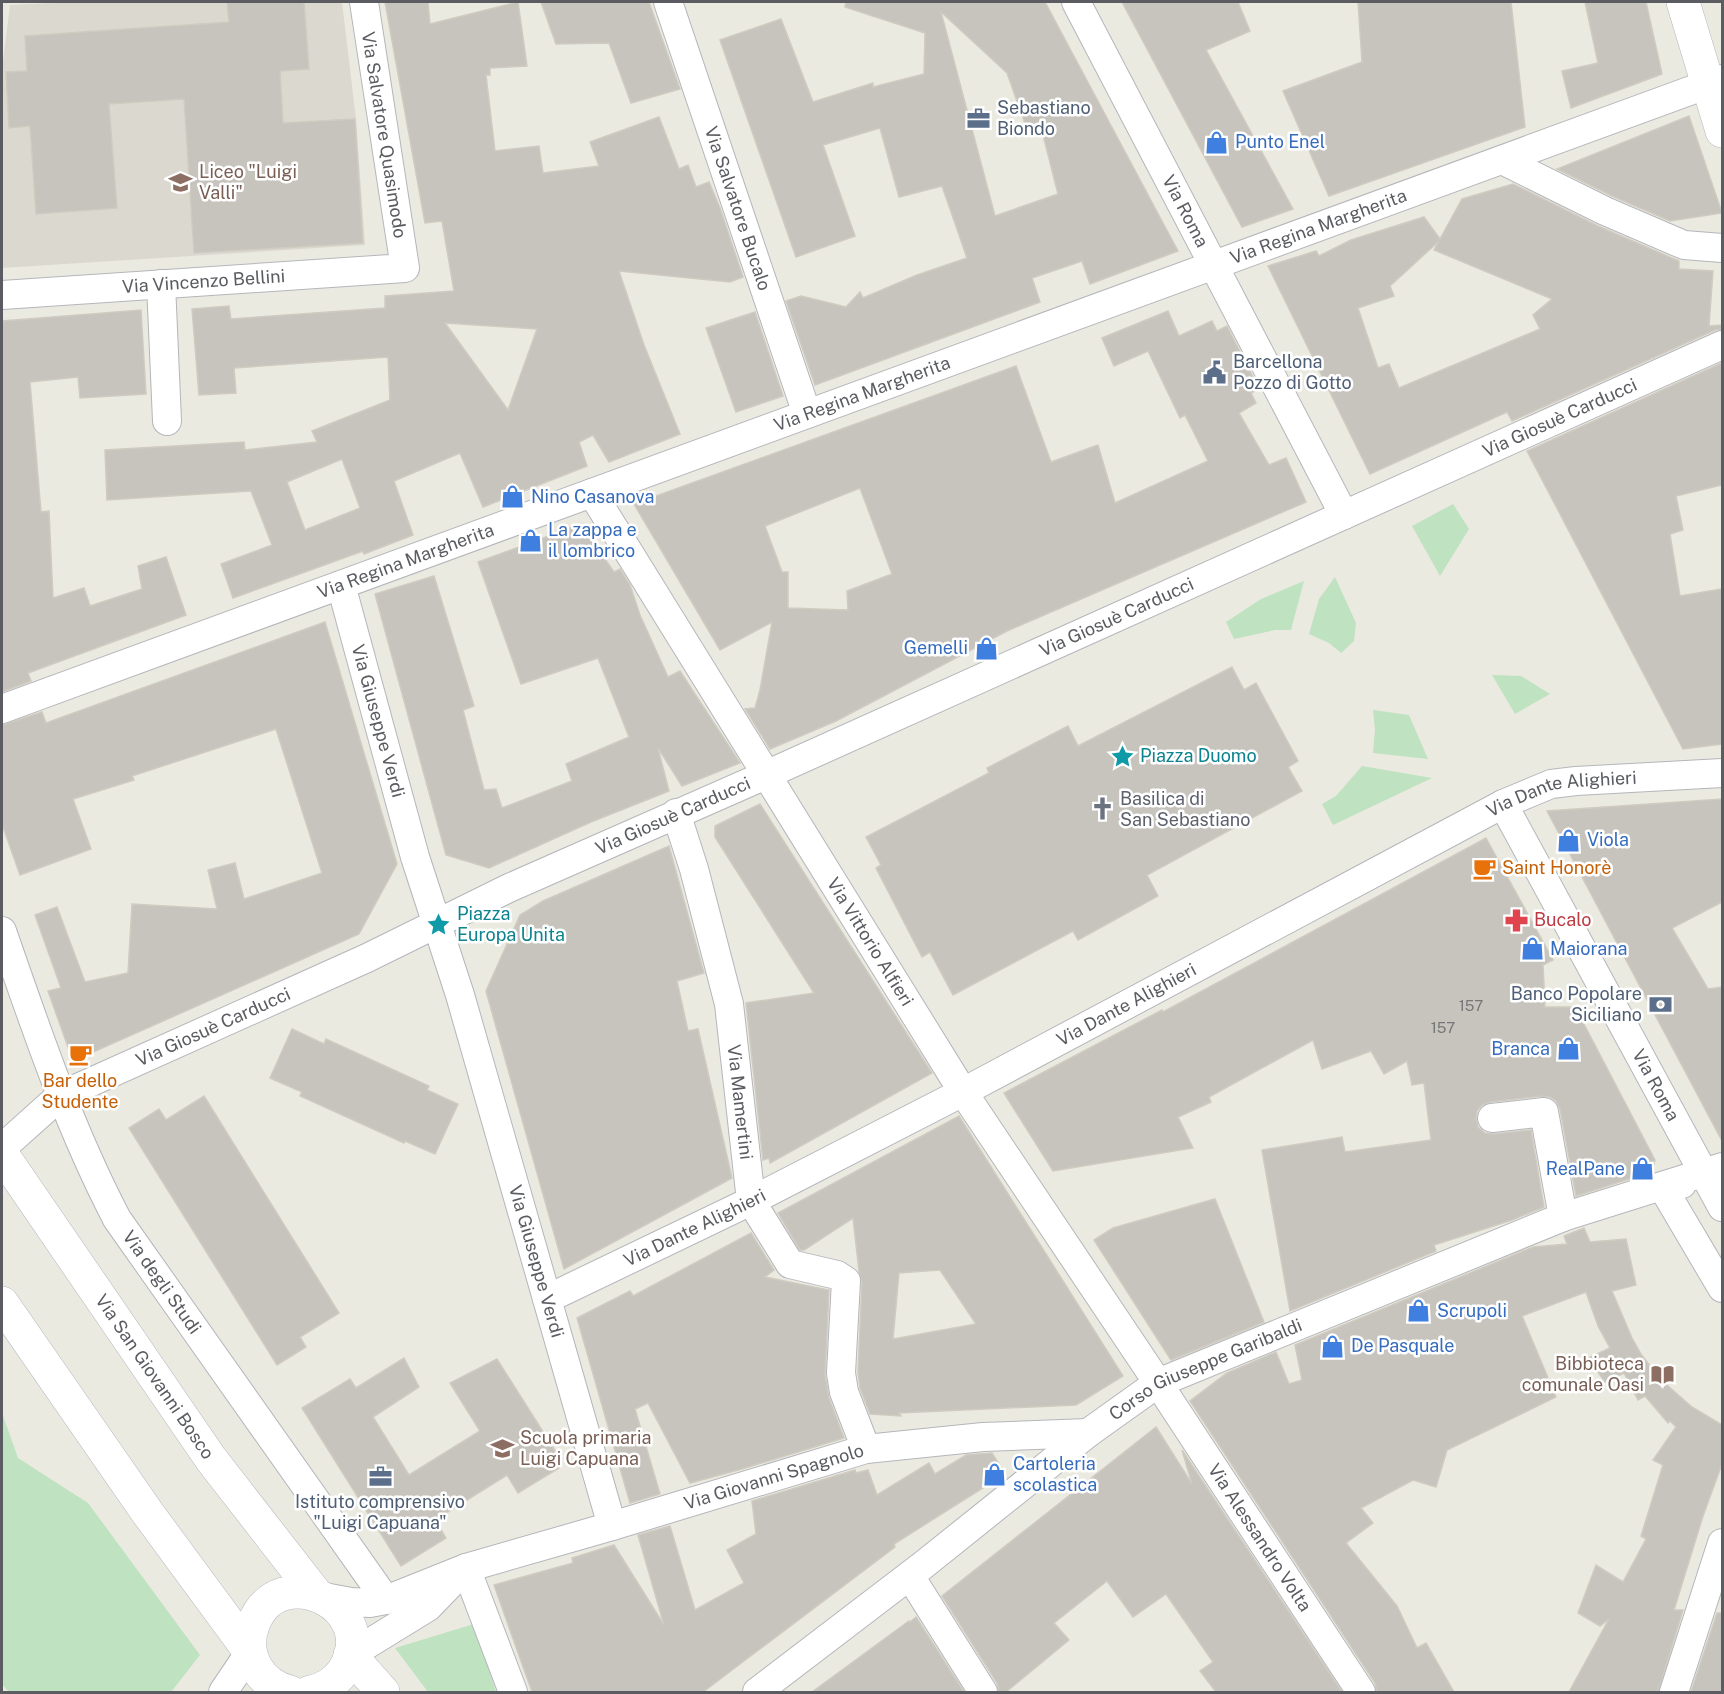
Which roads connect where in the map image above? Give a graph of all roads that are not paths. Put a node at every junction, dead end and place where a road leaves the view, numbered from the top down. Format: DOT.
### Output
graph roads {
  1 [pos="364,2"];
  2 [pos="668,2"];
  3 [pos="1076,2"];
  4 [pos="1683,2"];
  5 [pos="1715,82"];
  6 [pos="1722,131"];
  7 [pos="1502,160"];
  8 [pos="1722,248"];
  9 [pos="1214,266"];
  10 [pos="405,268"];
  11 [pos="161,284"];
  12 [pos="2,295"];
  13 [pos="1722,345"];
  14 [pos="807,414"];
  15 [pos="167,422"];
  16 [pos="592,493"];
  17 [pos="1344,515"];
  18 [pos="340,585"];
  19 [pos="2,709"];
  20 [pos="1722,773"];
  21 [pos="768,774"];
  22 [pos="1503,804"];
  23 [pos="676,813"];
  24 [pos="437,923"];
  25 [pos="2,932"];
  26 [pos="963,1092"];
  27 [pos="60,1096"];
  28 [pos="1492,1118"];
  29 [pos="2,1148"];
  30 [pos="2,1154"];
  31 [pos="1715,1174"];
  32 [pos="751,1201"];
  33 [pos="1722,1207"];
  34 [pos="1563,1217"];
  35 [pos="1722,1288"];
  36 [pos="547,1299"];
  37 [pos="2,1303"];
  38 [pos="1158,1383"];
  39 [pos="1088,1433"];
  40 [pos="866,1449"];
  41 [pos="612,1526"];
  42 [pos="1722,1542"];
  43 [pos="466,1568"];
  44 [pos="910,1576"];
  45 [pos="320,1595"];
  46 [pos="386,1600"];
  47 [pos="1712,1606"];
  48 [pos="250,1652"];
  49 [pos="350,1655"];
  50 [pos="223,1692"];
  51 [pos="290,1692"];
  52 [pos="310,1692"];
  53 [pos="383,1692"];
  54 [pos="513,1692"];
  55 [pos="758,1692"];
  56 [pos="983,1692"];
  57 [pos="1361,1692"];
  58 [pos="1674,1692"];
  1 -- 10 [label="street, Via Salvatore Quasimodo"];
  2 -- 14 [label="street, Via Salvatore Bucalo"];
  3 -- 9 [label="street, Via Roma"];
  4 -- 5 [label="street"];
  5 -- 6 [label="street"];
  5 -- 7 [label="street, Via Regina Margherita"];
  7 -- 8 [label="street"];
  7 -- 9 [label="street, Via Regina Margherita"];
  9 -- 14 [label="street, Via Regina Margherita"];
  9 -- 17 [label="street, Via Roma"];
  10 -- 11 [label="street, Via Vincenzo Bellini"];
  11 -- 12 [label="street, Via Vincenzo Bellini"];
  11 -- 15 [label="street"];
  13 -- 17 [label="street, Via Giosuè Carducci"];
  14 -- 16 [label="street, Via Regina Margherita"];
  16 -- 18 [label="street, Via Regina Margherita"];
  16 -- 21 [label="street, Via Vittorio Alfieri"];
  17 -- 21 [label="street, Via Giosuè Carducci"];
  18 -- 19 [label="street, Via Regina Margherita"];
  18 -- 24 [label="street, Via Giuseppe Verdi"];
  20 -- 22 [label="street, Via Dante Alighieri"];
  21 -- 23 [label="street, Via Giosuè Carducci"];
  21 -- 26 [label="street, Via Vittorio Alfieri"];
  22 -- 26 [label="street, Via Dante Alighieri"];
  22 -- 31 [label="street, Via Roma"];
  23 -- 24 [label="street, Via Giosuè Carducci"];
  23 -- 32 [label="street, Via Mamertini"];
  24 -- 27 [label="street, Via Giosuè Carducci"];
  24 -- 36 [label="street, Via Giuseppe Verdi"];
  25 -- 27 [label="street, Via degli Studi"];
  26 -- 32 [label="street, Via Dante Alighieri"];
  26 -- 38 [label="street, Via Vittorio Alfieri"];
  27 -- 29 [label="street, Via Giosuè Carducci"];
  27 -- 46 [label="street, Via degli Studi"];
  28 -- 34 [label="street"];
  30 -- 45 [label="street, Via San Giovanni Bosco"];
  31 -- 33 [label="street, Via Roma"];
  31 -- 34 [label="street, Corso Giuseppe Garibaldi"];
  31 -- 35 [label="street"];
  32 -- 36 [label="street, Via Dante Alighieri"];
  32 -- 40 [label="street, Via Mamertini"];
  34 -- 38 [label="street, Corso Giuseppe Garibaldi"];
  36 -- 41 [label="street, Via Giuseppe Verdi"];
  37 -- 48 [label="street"];
  38 -- 39 [label="street, Corso Giuseppe Garibaldi"];
  38 -- 57 [label="street, Via Alessandro Volta"];
  39 -- 40 [label="street, Via Giovanni Spagnolo"];
  39 -- 44 [label="street, Corso Giuseppe Garibaldi"];
  40 -- 41 [label="street, Via Giovanni Spagnolo"];
  41 -- 43 [label="street, Via Giovanni Spagnolo"];
  42 -- 47 [label="street"];
  43 -- 46 [label="street, Via Giovanni Spagnolo"];
  43 -- 49 [label="street, Via Giovanni Spagnolo"];
  43 -- 54 [label="street"];
  44 -- 55 [label="street, Corso Giuseppe Garibaldi"];
  44 -- 56 [label="street"];
  45 -- 46 [label="street, Via Giovanni Spagnolo"];
  45 -- 48 [label="street"];
  45 -- 49 [label="street, Via San Giovanni Bosco"];
  47 -- 58 [label="street"];
  48 -- 50 [label="street"];
  48 -- 51 [label="street"];
  49 -- 52 [label="street"];
  49 -- 53 [label="street"];
}
